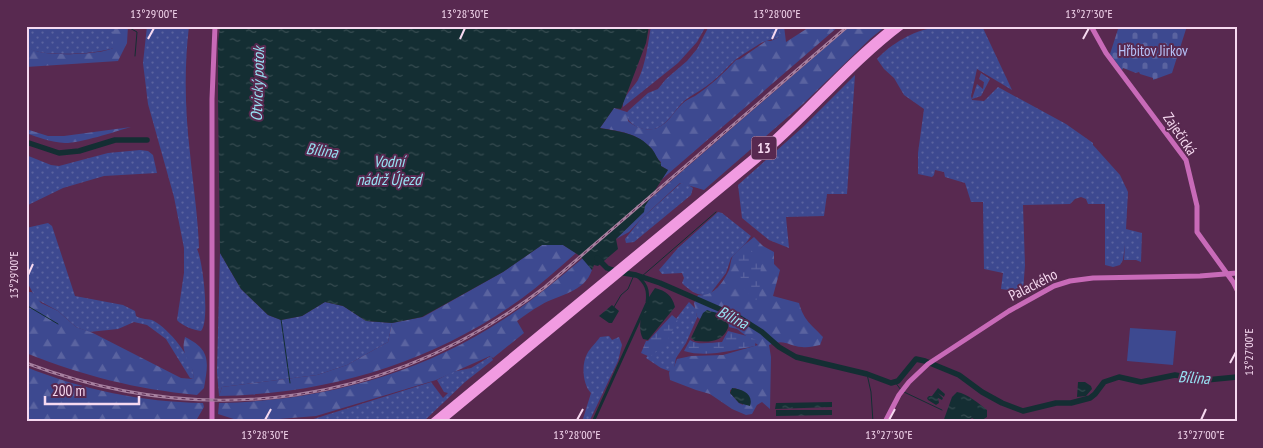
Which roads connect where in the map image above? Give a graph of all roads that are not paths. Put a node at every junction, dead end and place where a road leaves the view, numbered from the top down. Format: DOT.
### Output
graph roads {
  1 [pos="215,26"];
  2 [pos="893,26"];
  3 [pos="902,26"];
  4 [pos="1091,26"];
  5 [pos="1237,273"];
  6 [pos="1226,274"];
  7 [pos="1237,290"];
  8 [pos="212,422"];
  9 [pos="432,422"];
  10 [pos="441,422"];
  11 [pos="885,422"];
  1 -- 8 [label="street"];
  2 -- 9 [label="highway, 13"];
  3 -- 10 [label="highway, 13"];
  4 -- 6 [label="street, Zaječická"];
  5 -- 6 [label="street, Palackého"];
  6 -- 7 [label="street, Zaječická"];
  6 -- 11 [label="street, Palackého"];
}
